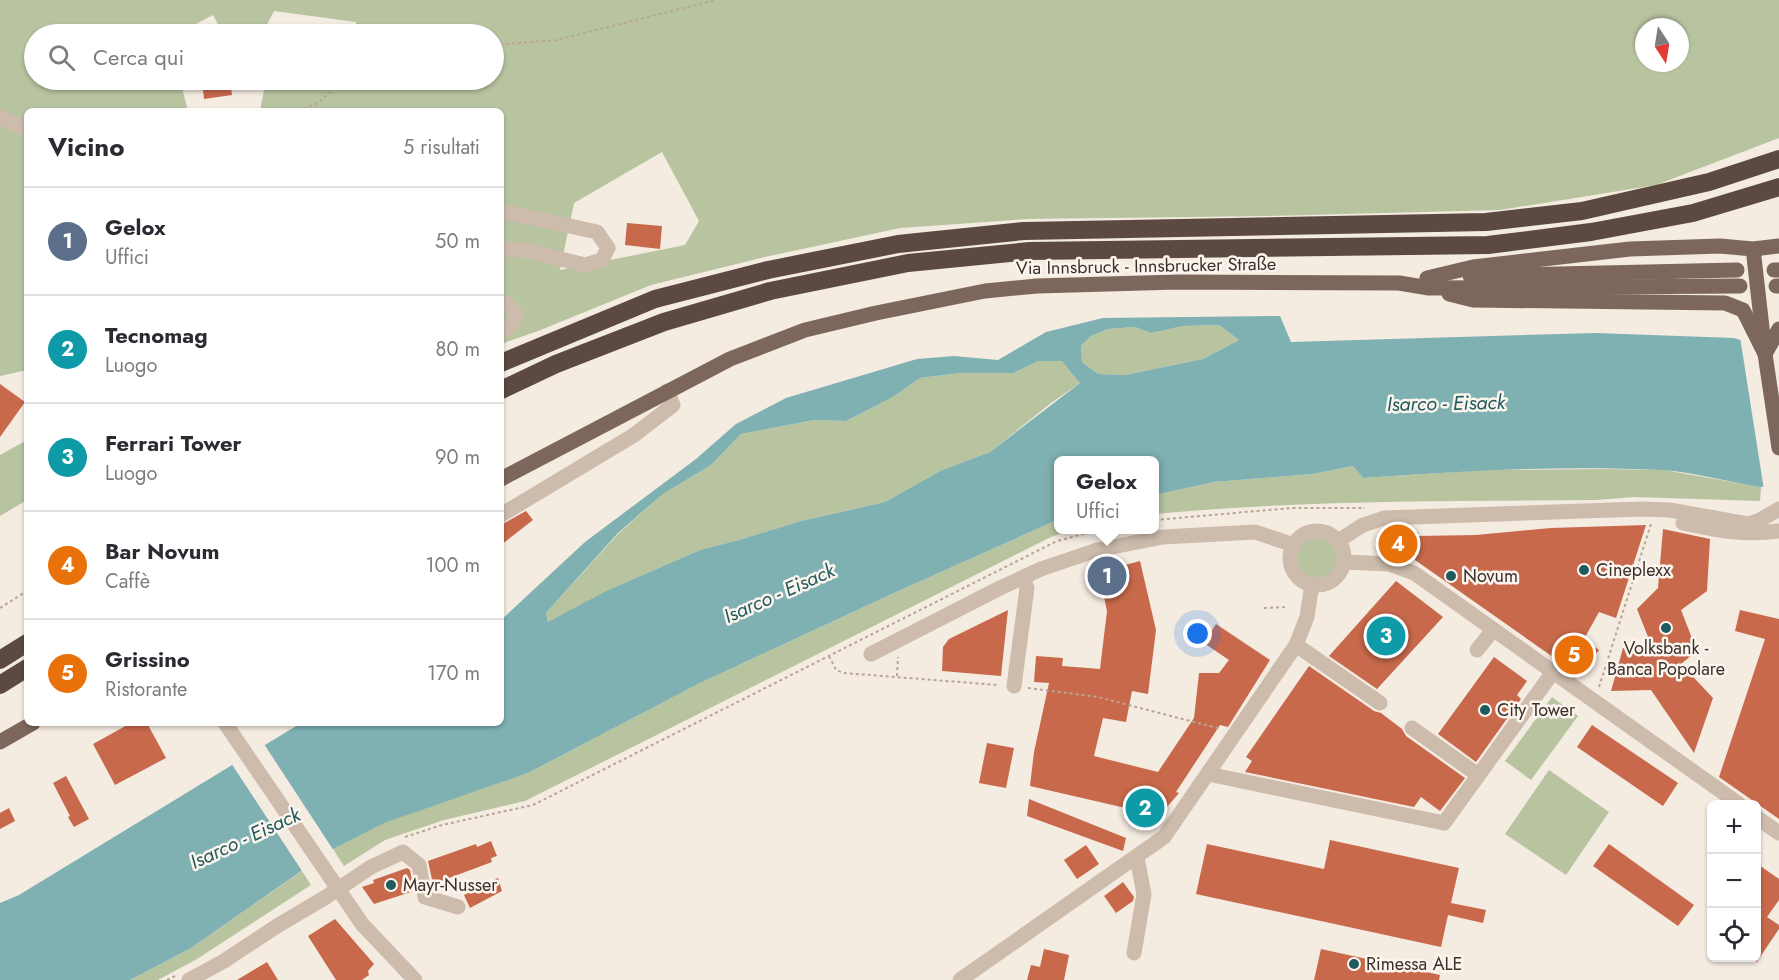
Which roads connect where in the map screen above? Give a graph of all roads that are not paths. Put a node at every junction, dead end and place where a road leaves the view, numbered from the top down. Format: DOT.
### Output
graph roads {
  1 [pos="0,117"];
  2 [pos="24,129"];
  3 [pos="1779,159"];
  4 [pos="1779,187"];
  5 [pos="504,212"];
  6 [pos="1779,246"];
  7 [pos="504,249"];
  8 [pos="1753,253"];
  9 [pos="1738,278"];
  10 [pos="1428,283"];
  11 [pos="504,303"];
  12 [pos="504,329"];
  13 [pos="1779,329"];
  14 [pos="1765,354"];
  15 [pos="504,362"];
  16 [pos="504,389"];
  17 [pos="667,391"];
  18 [pos="1779,448"];
  19 [pos="504,477"];
  20 [pos="1779,509"];
  21 [pos="504,513"];
  22 [pos="1513,513"];
  23 [pos="1779,531"];
  24 [pos="1338,541"];
  25 [pos="1294,545"];
  26 [pos="1344,562"];
  27 [pos="1023,578"];
  28 [pos="1312,584"];
  29 [pos="1493,630"];
  30 [pos="24,645"];
  31 [pos="1296,645"];
  32 [pos="1477,650"];
  33 [pos="871,654"];
  34 [pos="0,660"];
  35 [pos="24,670"];
  36 [pos="1553,672"];
  37 [pos="0,685"];
  38 [pos="1014,686"];
  39 [pos="1380,703"];
  40 [pos="28,726"];
  41 [pos="227,726"];
  42 [pos="1412,728"];
  43 [pos="0,742"];
  44 [pos="1208,774"];
  45 [pos="1478,775"];
  46 [pos="1733,800"];
  47 [pos="1761,820"];
  48 [pos="1779,833"];
  49 [pos="1137,858"];
  50 [pos="335,884"];
  51 [pos="458,907"];
  52 [pos="1134,953"];
  53 [pos="189,980"];
  54 [pos="415,980"];
  55 [pos="960,980"];
  1 -- 2 [label="street"];
  3 -- 15 [label="highway"];
  4 -- 16 [label="highway"];
  5 -- 7 [label="street"];
  6 -- 8 [label="main road"];
  8 -- 10 [label="main road"];
  8 -- 14 [label="main road, bridge"];
  9 -- 10 [label="main road, Via Innsbruck - Innsbrucker Straße"];
  10 -- 14 [label="main road"];
  10 -- 17 [label="main road, Via Innsbruck - Innsbrucker Straße"];
  11 -- 12 [label="street"];
  13 -- 14 [label="main road"];
  14 -- 18 [label="main road"];
  17 -- 19 [label="main road, Via Innsbruck - Innsbrucker Straße"];
  17 -- 21 [label="street"];
  20 -- 22 [label="street"];
  22 -- 23 [label="street"];
  22 -- 24 [label="street"];
  24 -- 25 [label="street"];
  24 -- 26 [label="street"];
  25 -- 27 [label="street"];
  25 -- 28 [label="street"];
  26 -- 28 [label="street"];
  26 -- 29 [label="street"];
  27 -- 33 [label="street"];
  27 -- 38 [label="street"];
  28 -- 31 [label="street"];
  29 -- 32 [label="street"];
  29 -- 36 [label="street"];
  30 -- 34 [label="highway"];
  31 -- 39 [label="street"];
  31 -- 44 [label="street"];
  35 -- 37 [label="highway"];
  36 -- 45 [label="street"];
  36 -- 46 [label="street"];
  40 -- 43 [label="main road"];
  41 -- 50 [label="street"];
  42 -- 45 [label="street"];
  44 -- 45 [label="street"];
  44 -- 49 [label="street"];
  47 -- 48 [label="street"];
  49 -- 52 [label="street"];
  49 -- 55 [label="street"];
  50 -- 51 [label="street"];
  50 -- 53 [label="street"];
  50 -- 54 [label="street"];
}
